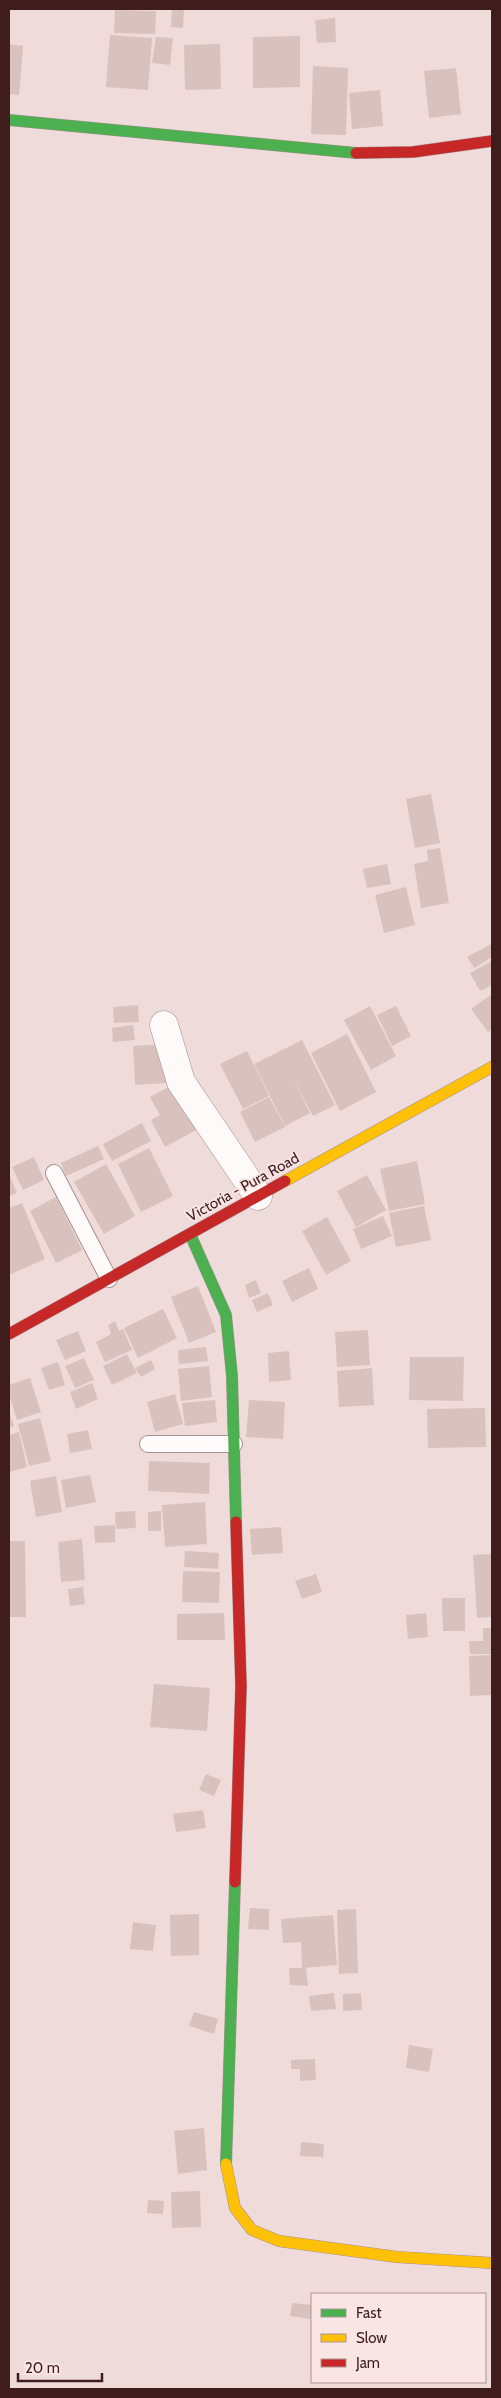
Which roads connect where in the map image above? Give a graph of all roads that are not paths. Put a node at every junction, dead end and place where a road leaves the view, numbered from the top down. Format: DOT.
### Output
graph roads {
  1 [pos="9,120"];
  2 [pos="492,141"];
  3 [pos="164,1025"];
  4 [pos="492,1067"];
  5 [pos="54,1173"];
  6 [pos="258,1196"];
  7 [pos="190,1234"];
  8 [pos="109,1279"];
  9 [pos="9,1334"];
  10 [pos="148,1444"];
  11 [pos="234,1444"];
  12 [pos="492,2263"];
  1 -- 2 [label="street"];
  3 -- 6 [label="street"];
  4 -- 6 [label="street, Victoria - Pura Road"];
  5 -- 8 [label="lane"];
  6 -- 7 [label="street, Victoria - Pura Road"];
  7 -- 8 [label="street, Victoria - Pura Road"];
  7 -- 11 [label="street"];
  8 -- 9 [label="street, Victoria - Pura Road"];
  10 -- 11 [label="lane"];
  11 -- 12 [label="street"];
}
